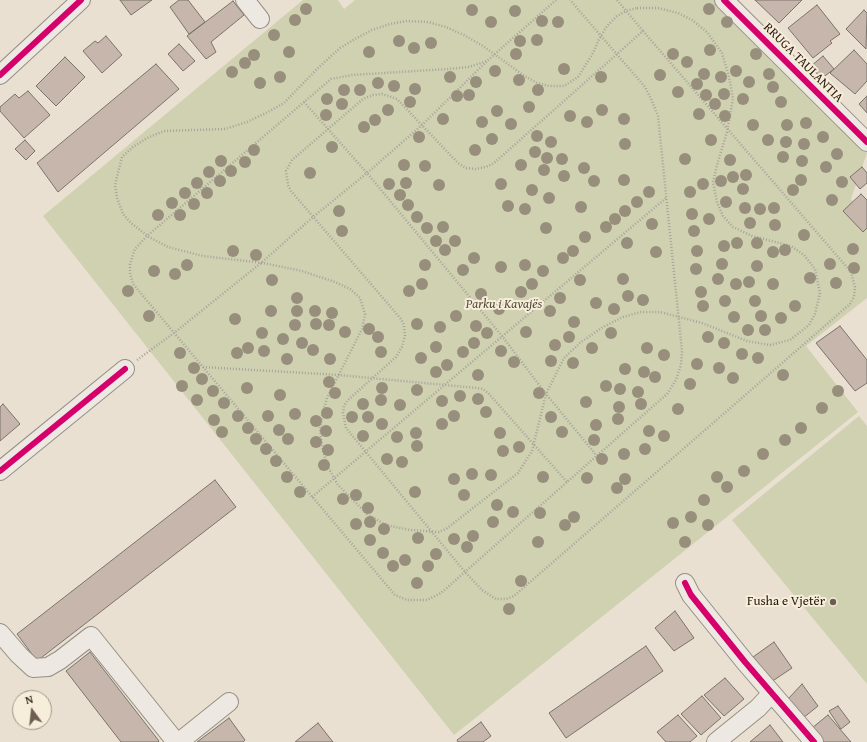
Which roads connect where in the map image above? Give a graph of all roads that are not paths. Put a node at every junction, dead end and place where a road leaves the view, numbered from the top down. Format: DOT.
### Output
graph roads {
  1 [pos="81,0"];
  2 [pos="245,0"];
  3 [pos="724,0"];
  4 [pos="260,19"];
  5 [pos="0,75"];
  6 [pos="867,142"];
  7 [pos="125,369"];
  8 [pos="0,471"];
  9 [pos="685,583"];
  10 [pos="0,633"];
  11 [pos="772,693"];
  12 [pos="229,702"];
  13 [pos="176,742"];
  14 [pos="179,742"];
  15 [pos="716,742"];
  16 [pos="814,742"];
  1 -- 5 [label="street"];
  2 -- 4 [label="street"];
  3 -- 6 [label="street, RRUGA TAULANTIA"];
  7 -- 8 [label="street"];
  9 -- 11 [label="street"];
  10 -- 13 [label="street"];
  11 -- 15 [label="street"];
  11 -- 16 [label="street"];
  12 -- 14 [label="street"];
}
